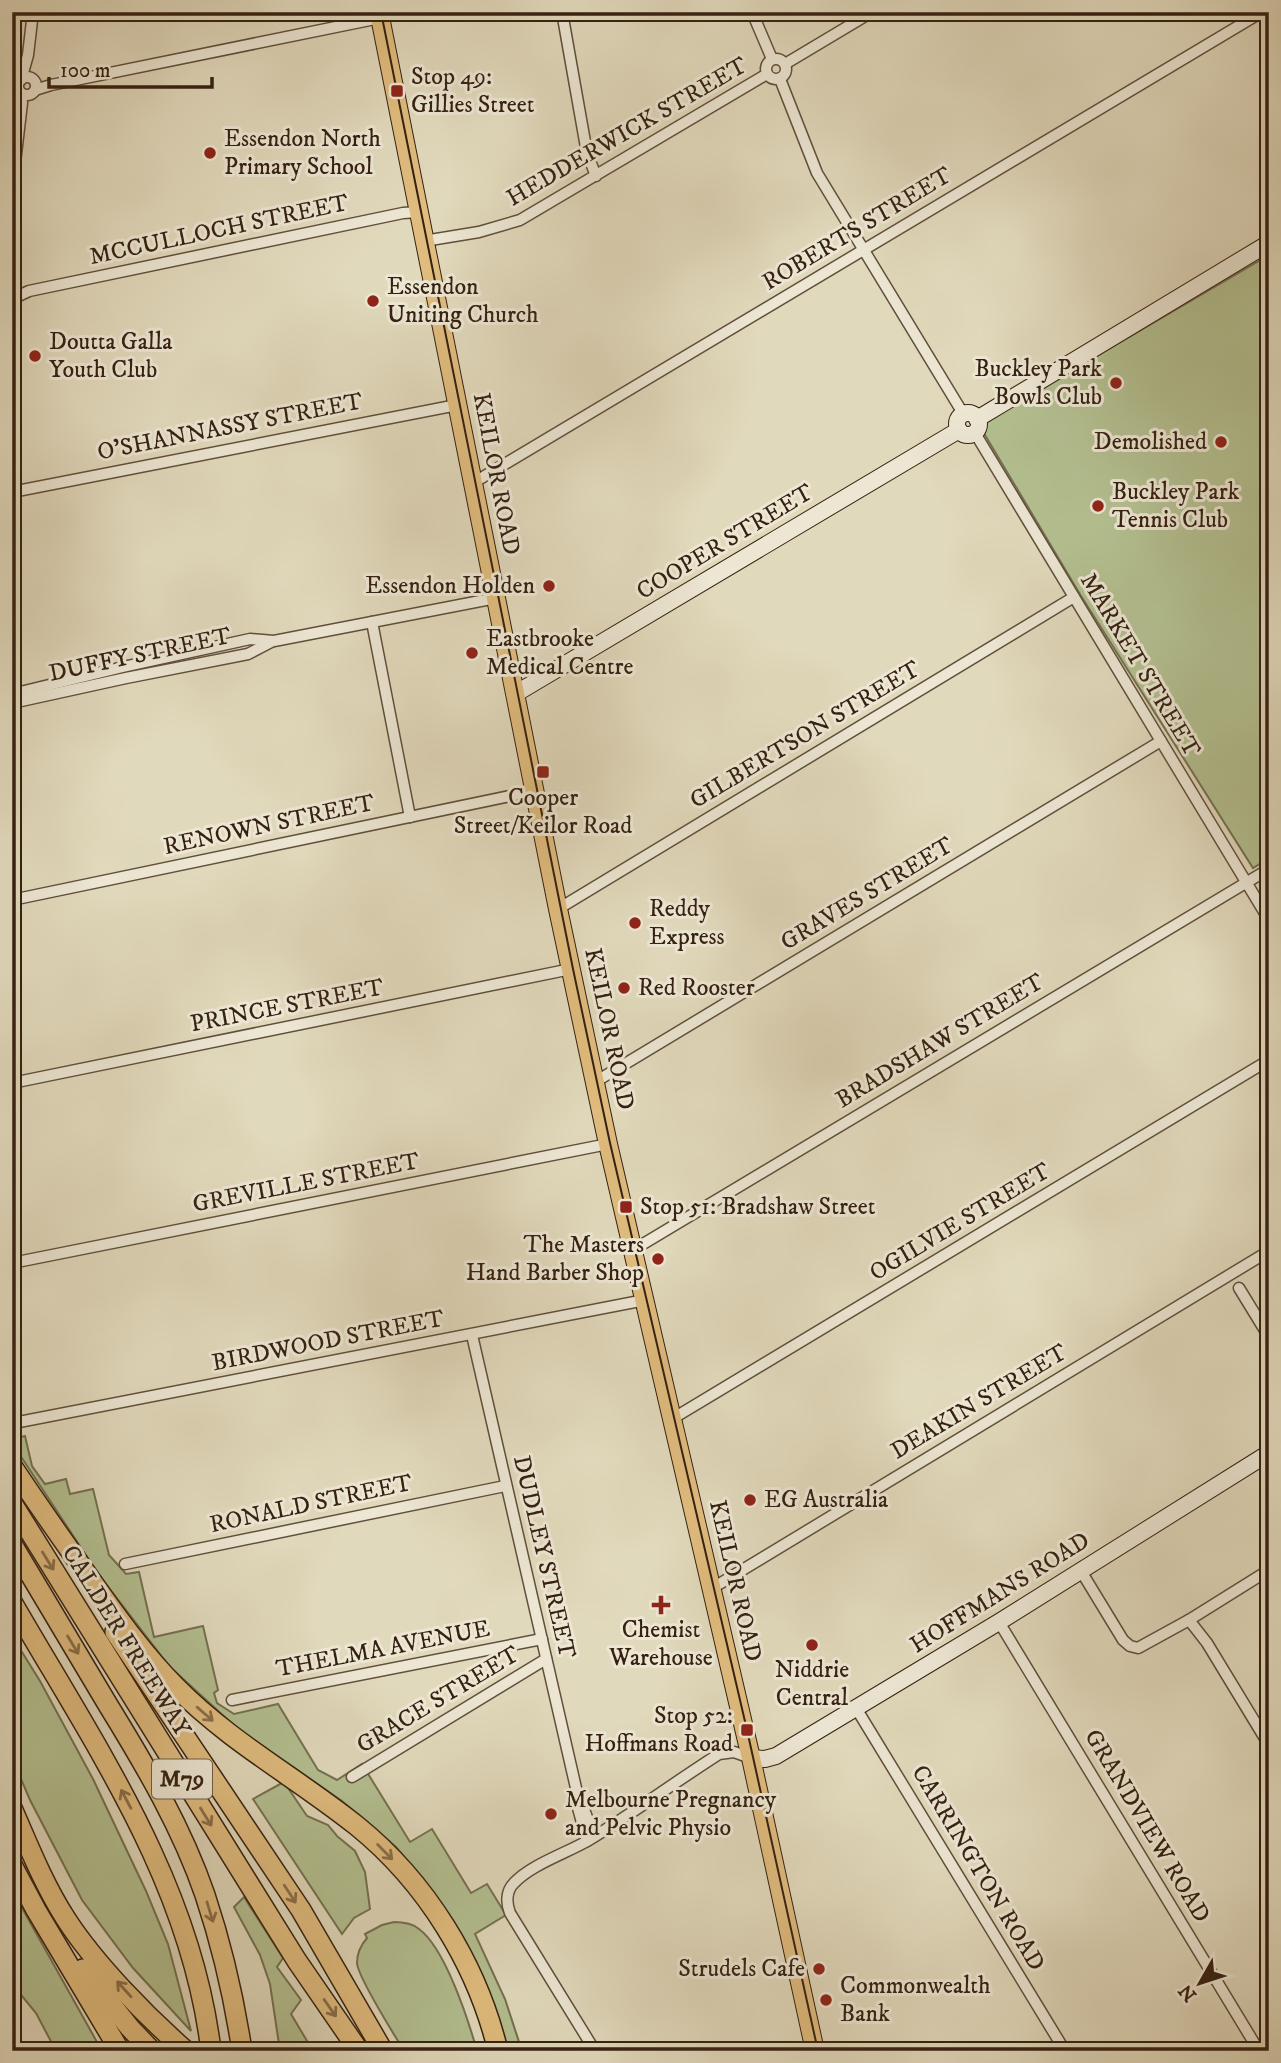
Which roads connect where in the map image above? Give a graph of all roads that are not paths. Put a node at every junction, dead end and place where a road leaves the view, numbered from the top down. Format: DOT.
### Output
graph roads {
  1 [pos="33,12"];
  2 [pos="562,12"];
  3 [pos="752,12"];
  4 [pos="872,12"];
  5 [pos="1262,12"];
  6 [pos="379,15"];
  7 [pos="772,59"];
  8 [pos="785,64"];
  9 [pos="767,74"];
  10 [pos="780,79"];
  11 [pos="29,86"];
  12 [pos="596,176"];
  13 [pos="12,188"];
  14 [pos="419,212"];
  15 [pos="424,241"];
  16 [pos="1269,243"];
  17 [pos="864,249"];
  18 [pos="12,290"];
  19 [pos="29,291"];
  20 [pos="12,299"];
  21 [pos="457,405"];
  22 [pos="969,424"];
  23 [pos="472,481"];
  24 [pos="12,492"];
  25 [pos="1074,597"];
  26 [pos="496,598"];
  27 [pos="372,622"];
  28 [pos="124,672"];
  29 [pos="12,694"];
  30 [pos="515,694"];
  31 [pos="12,703"];
  32 [pos="1161,741"];
  33 [pos="534,791"];
  34 [pos="410,817"];
  35 [pos="1269,869"];
  36 [pos="1246,883"];
  37 [pos="12,900"];
  38 [pos="558,909"];
  39 [pos="1269,920"];
  40 [pos="571,969"];
  41 [pos="1269,1060"];
  42 [pos="595,1082"];
  43 [pos="12,1083"];
  44 [pos="608,1143"];
  45 [pos="633,1250"];
  46 [pos="1269,1251"];
  47 [pos="12,1263"];
  48 [pos="1239,1288"];
  49 [pos="645,1300"];
  50 [pos="472,1335"];
  51 [pos="1269,1337"];
  52 [pos="672,1419"];
  53 [pos="19,1422"];
  54 [pos="1269,1453"];
  55 [pos="12,1466"];
  56 [pos="505,1486"];
  57 [pos="12,1503"];
  58 [pos="40,1508"];
  59 [pos="12,1544"];
  60 [pos="125,1564"];
  61 [pos="1269,1570"];
  62 [pos="1081,1571"];
  63 [pos="711,1588"];
  64 [pos="12,1602"];
  65 [pos="1193,1618"];
  66 [pos="999,1622"];
  67 [pos="542,1639"];
  68 [pos="545,1659"];
  69 [pos="232,1700"];
  70 [pos="856,1708"];
  71 [pos="1269,1745"];
  72 [pos="751,1758"];
  73 [pos="352,1777"];
  74 [pos="576,1788"];
  75 [pos="12,1808"];
  76 [pos="12,1832"];
  77 [pos="598,1834"];
  78 [pos="587,1841"];
  79 [pos="17,1874"];
  80 [pos="66,1920"];
  81 [pos="211,2049"];
  82 [pos="120,2051"];
  83 [pos="152,2051"];
  84 [pos="186,2051"];
  85 [pos="242,2051"];
  86 [pos="359,2051"];
  87 [pos="383,2051"];
  88 [pos="498,2051"];
  89 [pos="595,2051"];
  90 [pos="815,2051"];
  91 [pos="1065,2051"];
  92 [pos="1259,2051"];
  1 -- 11 [label="street"];
  2 -- 12 [label="street"];
  3 -- 7 [label="street"];
  4 -- 8 [label="street, HEDDERWICK STREET"];
  5 -- 17 [label="street, ROBERTS STREET"];
  6 -- 11 [label="street"];
  6 -- 14 [label="main road, KEILOR ROAD"];
  7 -- 8 [label="street"];
  7 -- 9 [label="street"];
  8 -- 10 [label="street"];
  9 -- 10 [label="street"];
  9 -- 12 [label="street, HEDDERWICK STREET"];
  10 -- 17 [label="street, MARKET STREET"];
  11 -- 13 [label="street"];
  12 -- 15 [label="street, HEDDERWICK STREET"];
  14 -- 15 [label="main road, KEILOR ROAD"];
  14 -- 19 [label="street, MCCULLOCH STREET"];
  15 -- 21 [label="main road, KEILOR ROAD"];
  16 -- 22 [label="street, COOPER STREET"];
  17 -- 22 [label="street, MARKET STREET"];
  17 -- 23 [label="street, ROBERTS STREET"];
  18 -- 19 [label="street, MCCULLOCH STREET"];
  19 -- 20 [label="street, MCCULLOCH STREET"];
  21 -- 23 [label="main road, KEILOR ROAD"];
  21 -- 24 [label="street, O'SHANNASSY STREET"];
  22 -- 25 [label="street, MARKET STREET"];
  22 -- 30 [label="street, COOPER STREET"];
  23 -- 26 [label="main road, KEILOR ROAD"];
  25 -- 32 [label="street, MARKET STREET"];
  25 -- 38 [label="street, GILBERTSON STREET"];
  26 -- 27 [label="street, DUFFY STREET"];
  26 -- 30 [label="main road, KEILOR ROAD"];
  27 -- 28 [label="street, DUFFY STREET"];
  27 -- 34 [label="street"];
  28 -- 29 [label="street, DUFFY STREET"];
  28 -- 31 [label="street, DUFFY STREET"];
  30 -- 33 [label="main road, KEILOR ROAD"];
  32 -- 36 [label="street, MARKET STREET"];
  32 -- 42 [label="street, GRAVES STREET"];
  33 -- 34 [label="street, RENOWN STREET"];
  33 -- 38 [label="main road, KEILOR ROAD"];
  34 -- 37 [label="street, RENOWN STREET"];
  35 -- 36 [label="street, BRADSHAW STREET"];
  36 -- 39 [label="street, MARKET STREET"];
  36 -- 45 [label="street, BRADSHAW STREET"];
  38 -- 40 [label="main road, KEILOR ROAD"];
  40 -- 42 [label="main road, KEILOR ROAD"];
  40 -- 43 [label="street, PRINCE STREET"];
  41 -- 52 [label="street, OGILVIE STREET"];
  42 -- 44 [label="main road, KEILOR ROAD"];
  44 -- 45 [label="main road, KEILOR ROAD"];
  44 -- 47 [label="street, GREVILLE STREET"];
  45 -- 49 [label="main road, KEILOR ROAD"];
  46 -- 63 [label="street, DEAKIN STREET"];
  48 -- 51 [label="street"];
  49 -- 50 [label="street, BIRDWOOD STREET"];
  49 -- 52 [label="main road, KEILOR ROAD"];
  50 -- 53 [label="street, BIRDWOOD STREET"];
  50 -- 56 [label="street, DUDLEY STREET"];
  52 -- 63 [label="main road, KEILOR ROAD"];
  54 -- 62 [label="street, HOFFMANS ROAD"];
  55 -- 58 [label="highway"];
  56 -- 60 [label="street, RONALD STREET"];
  56 -- 67 [label="street, DUDLEY STREET"];
  57 -- 86 [label="highway, CALDER FREEWAY / M79, one-way"];
  58 -- 87 [label="highway, one-way"];
  58 -- 88 [label="highway, one-way"];
  59 -- 85 [label="highway, one-way"];
  61 -- 65 [label="street"];
  62 -- 65 [label="street"];
  62 -- 66 [label="street, HOFFMANS ROAD"];
  63 -- 72 [label="main road, KEILOR ROAD"];
  81 -- 64 [label="highway, one-way"];
  65 -- 71 [label="street"];
  66 -- 70 [label="street, HOFFMANS ROAD"];
  66 -- 92 [label="street, GRANDVIEW ROAD"];
  67 -- 68 [label="street, DUDLEY STREET"];
  67 -- 69 [label="street, THELMA AVENUE"];
  68 -- 73 [label="street, GRACE STREET"];
  68 -- 74 [label="street, DUDLEY STREET"];
  70 -- 72 [label="street, HOFFMANS ROAD"];
  70 -- 91 [label="street, CARRINGTON ROAD"];
  72 -- 77 [label="street"];
  72 -- 90 [label="main road, KEILOR ROAD"];
  74 -- 77 [label="street, DUDLEY STREET"];
  74 -- 78 [label="street, DUDLEY STREET"];
  75 -- 80 [label="highway"];
  76 -- 80 [label="highway"];
  77 -- 78 [label="street"];
  78 -- 89 [label="street"];
  79 -- 82 [label="highway"];
  79 -- 83 [label="highway"];
  84 -- 80 [label="highway, one-way"];
}
